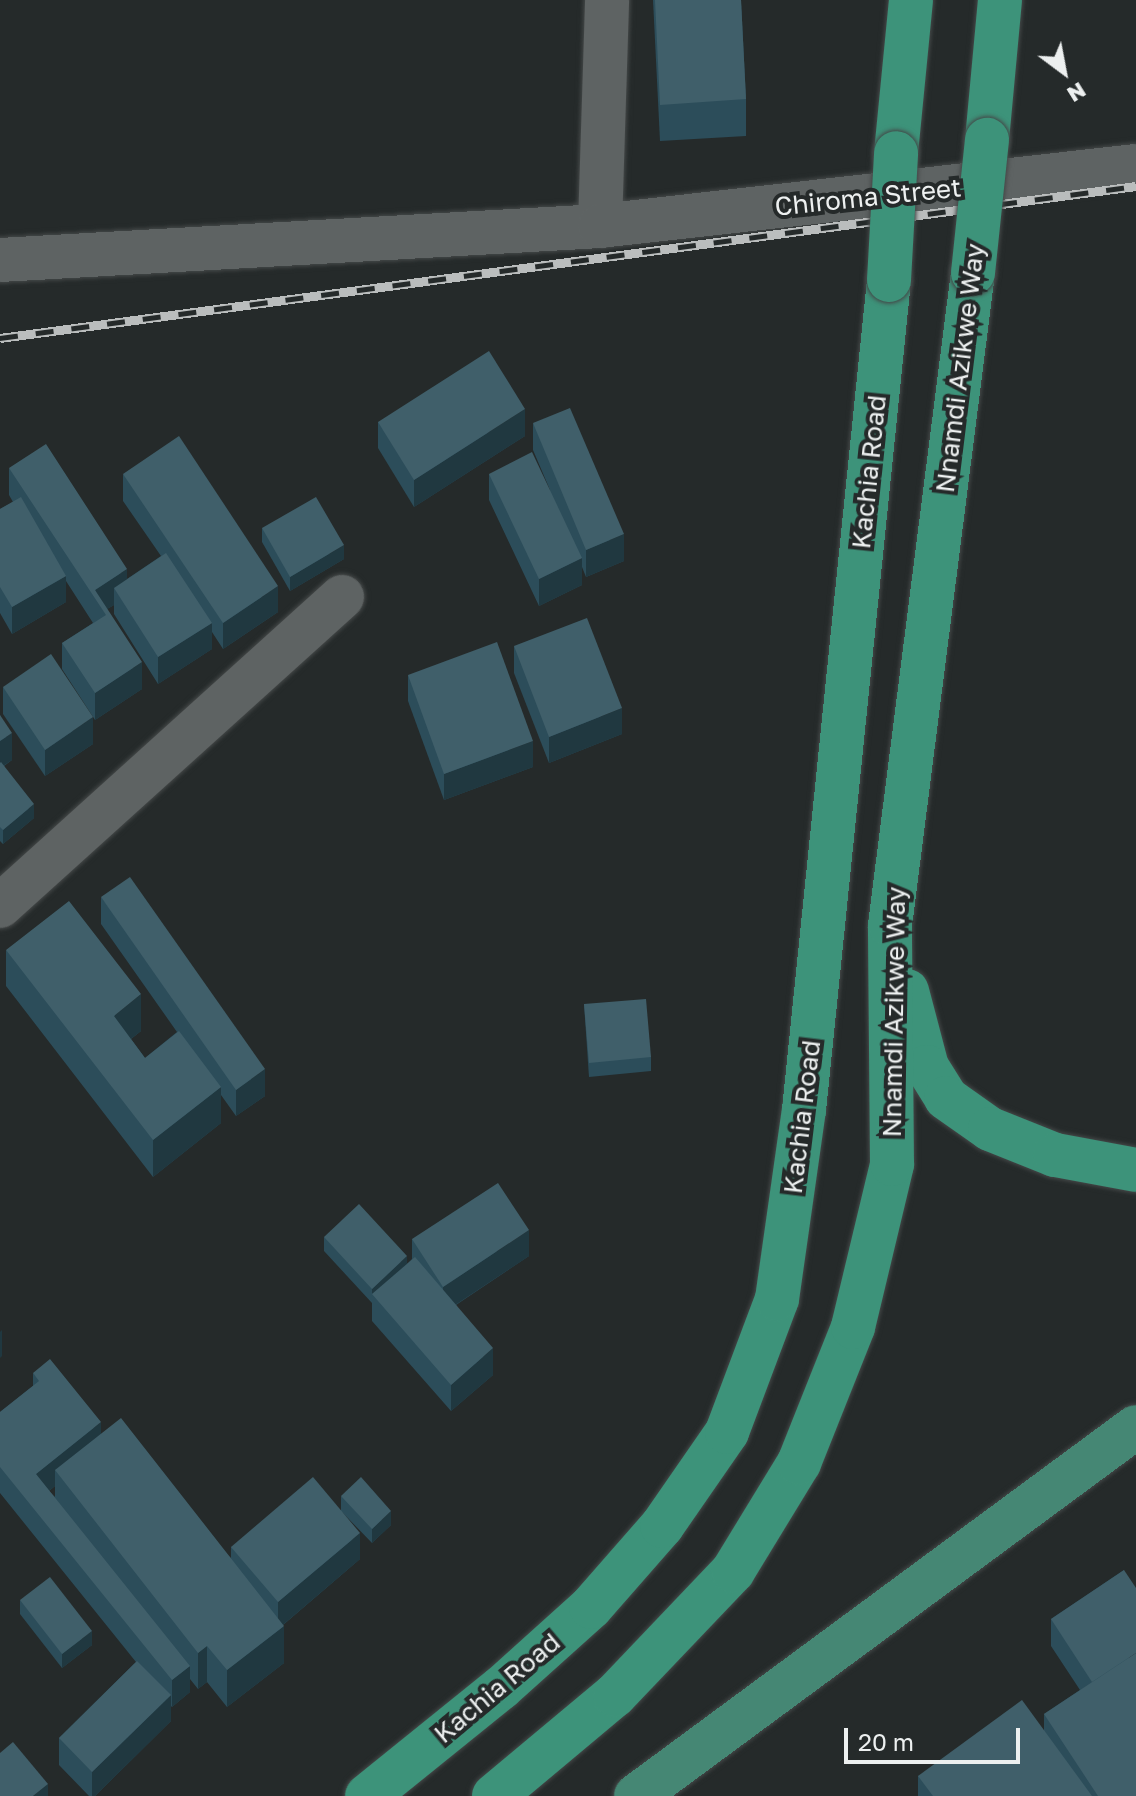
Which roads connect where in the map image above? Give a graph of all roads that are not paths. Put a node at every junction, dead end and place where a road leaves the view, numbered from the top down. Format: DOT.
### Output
graph roads {
  1 [pos="607,0"];
  2 [pos="911,0"];
  3 [pos="1000,0"];
  4 [pos="1136,166"];
  5 [pos="600,226"];
  6 [pos="0,260"];
  7 [pos="342,597"];
  8 [pos="0,906"];
  9 [pos="890,925"];
  10 [pos="1136,1170"];
  11 [pos="1136,1427"];
  12 [pos="367,1796"];
  13 [pos="494,1796"];
  14 [pos="636,1796"];
  1 -- 5 [label="street"];
  2 -- 12 [label="highway, Kachia Road, bridge"];
  3 -- 9 [label="highway, Nnamdi Azikwe Way, bridge"];
  4 -- 5 [label="street, Chiroma Street"];
  5 -- 6 [label="street, Chiroma Street"];
  7 -- 8 [label="street"];
  9 -- 10 [label="highway"];
  9 -- 13 [label="highway, Nnamdi Azikwe Way"];
  11 -- 14 [label="main road"];
}
